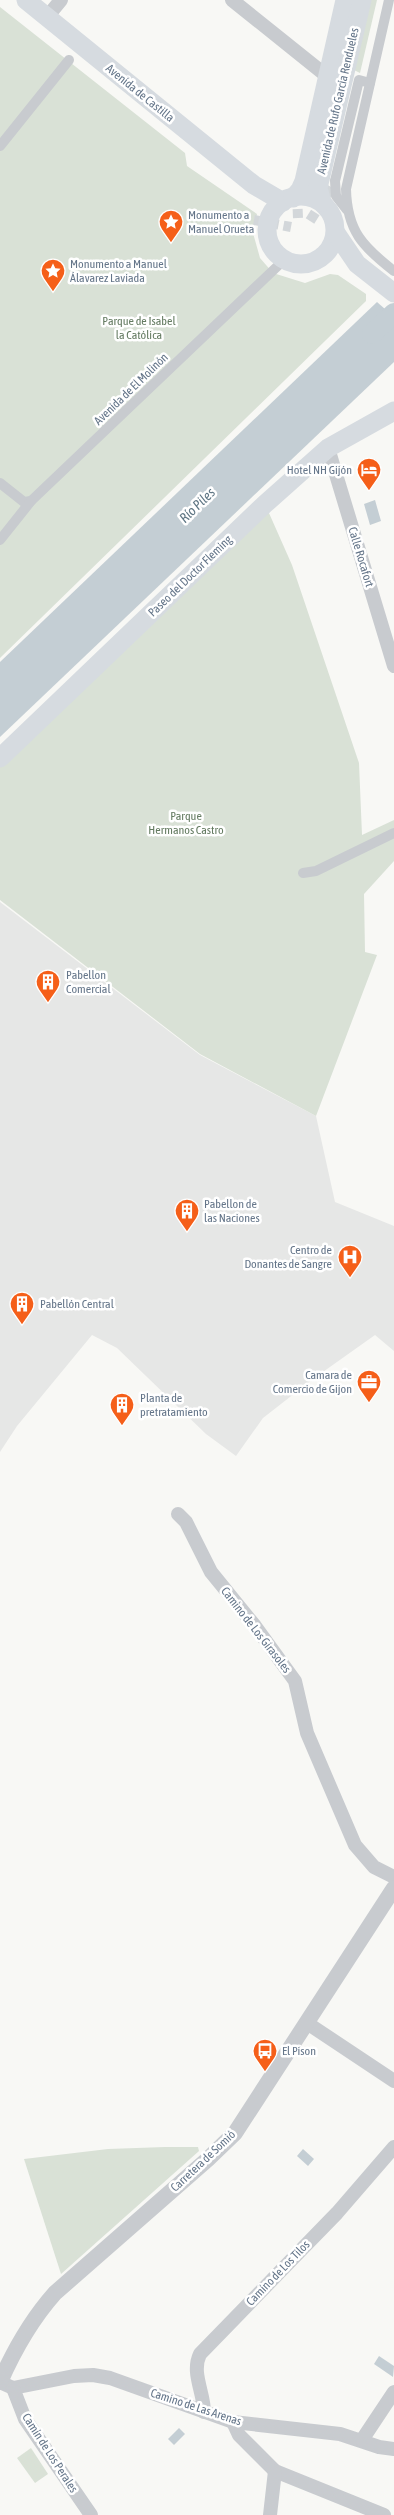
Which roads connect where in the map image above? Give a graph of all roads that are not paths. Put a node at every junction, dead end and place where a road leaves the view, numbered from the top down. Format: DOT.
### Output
graph roads {
  1 [pos="26,0"];
  2 [pos="61,0"];
  3 [pos="232,0"];
  4 [pos="346,0"];
  5 [pos="362,0"];
  6 [pos="389,0"];
  7 [pos="47,17"];
  8 [pos="69,60"];
  9 [pos="328,77"];
  10 [pos="370,83"];
  11 [pos="351,115"];
  12 [pos="362,118"];
  13 [pos="0,146"];
  14 [pos="254,185"];
  15 [pos="288,200"];
  16 [pos="322,202"];
  17 [pos="349,213"];
  18 [pos="270,216"];
  19 [pos="336,234"];
  20 [pos="319,259"];
  21 [pos="284,260"];
  22 [pos="362,261"];
  23 [pos="394,271"];
  24 [pos="394,293"];
  25 [pos="394,411"];
  26 [pos="328,448"];
  27 [pos="0,483"];
  28 [pos="31,502"];
  29 [pos="0,540"];
  30 [pos="394,666"];
  31 [pos="0,758"];
  32 [pos="394,832"];
  33 [pos="303,873"];
  34 [pos="178,1514"];
  35 [pos="394,1878"];
  36 [pos="394,1888"];
  37 [pos="307,2023"];
  38 [pos="394,2081"];
  39 [pos="394,2146"];
  40 [pos="4,2384"];
  41 [pos="394,2392"];
  42 [pos="204,2412"];
  43 [pos="234,2422"];
  44 [pos="362,2440"];
  45 [pos="394,2449"];
  46 [pos="275,2472"];
  47 [pos="91,2515"];
  48 [pos="270,2515"];
  49 [pos="384,2515"];
  1 -- 7 [label="main road, Avenida de Castilla"];
  2 -- 7 [label="street"];
  3 -- 9 [label="street"];
  4 -- 9 [label="main road, Avenida de Rufo García Rendueles"];
  5 -- 16 [label="main road, Avenida de Rufo García Rendueles"];
  6 -- 10 [label="street"];
  7 -- 14 [label="main road, Avenida de Castilla"];
  8 -- 13 [label="street"];
  9 -- 15 [label="main road, Avenida de Rufo García Rendueles"];
  10 -- 11 [label="street"];
  10 -- 12 [label="street"];
  11 -- 12 [label="street"];
  11 -- 17 [label="street"];
  12 -- 17 [label="street"];
  14 -- 15 [label="main road, Avenida de Castilla"];
  14 -- 18 [label="main road, Avenida de Castilla"];
  15 -- 16 [label="main road"];
  15 -- 18 [label="main road"];
  16 -- 19 [label="main road"];
  17 -- 22 [label="street"];
  18 -- 21 [label="main road"];
  19 -- 20 [label="main road"];
  19 -- 22 [label="main road"];
  20 -- 21 [label="main road"];
  20 -- 22 [label="main road"];
  21 -- 28 [label="street, Avenida de El Molinón"];
  22 -- 23 [label="street"];
  22 -- 24 [label="main road"];
  25 -- 26 [label="main road, Paseo del Doctor Fleming"];
  26 -- 30 [label="street, Calle Rocafort"];
  26 -- 31 [label="main road, Paseo del Doctor Fleming"];
  27 -- 28 [label="street"];
  28 -- 29 [label="street, Avenida de El Molinón"];
  32 -- 33 [label="street"];
  34 -- 35 [label="street, Camino de Los Girasoles"];
  36 -- 37 [label="street, Carretera de Somió"];
  37 -- 38 [label="street"];
  37 -- 40 [label="street, Carretera de Somió"];
  39 -- 42 [label="street, Camino de Los Tilos"];
  40 -- 42 [label="street, Camino de Las Arenas"];
  40 -- 47 [label="street, Camín de Los Perales"];
  41 -- 44 [label="street"];
  42 -- 43 [label="street, Camino de Las Arenas"];
  43 -- 44 [label="street, Camino de Las Arenas"];
  43 -- 46 [label="street"];
  44 -- 45 [label="street, Camino de Las Arenas"];
  46 -- 48 [label="street"];
  46 -- 49 [label="street"];
}
